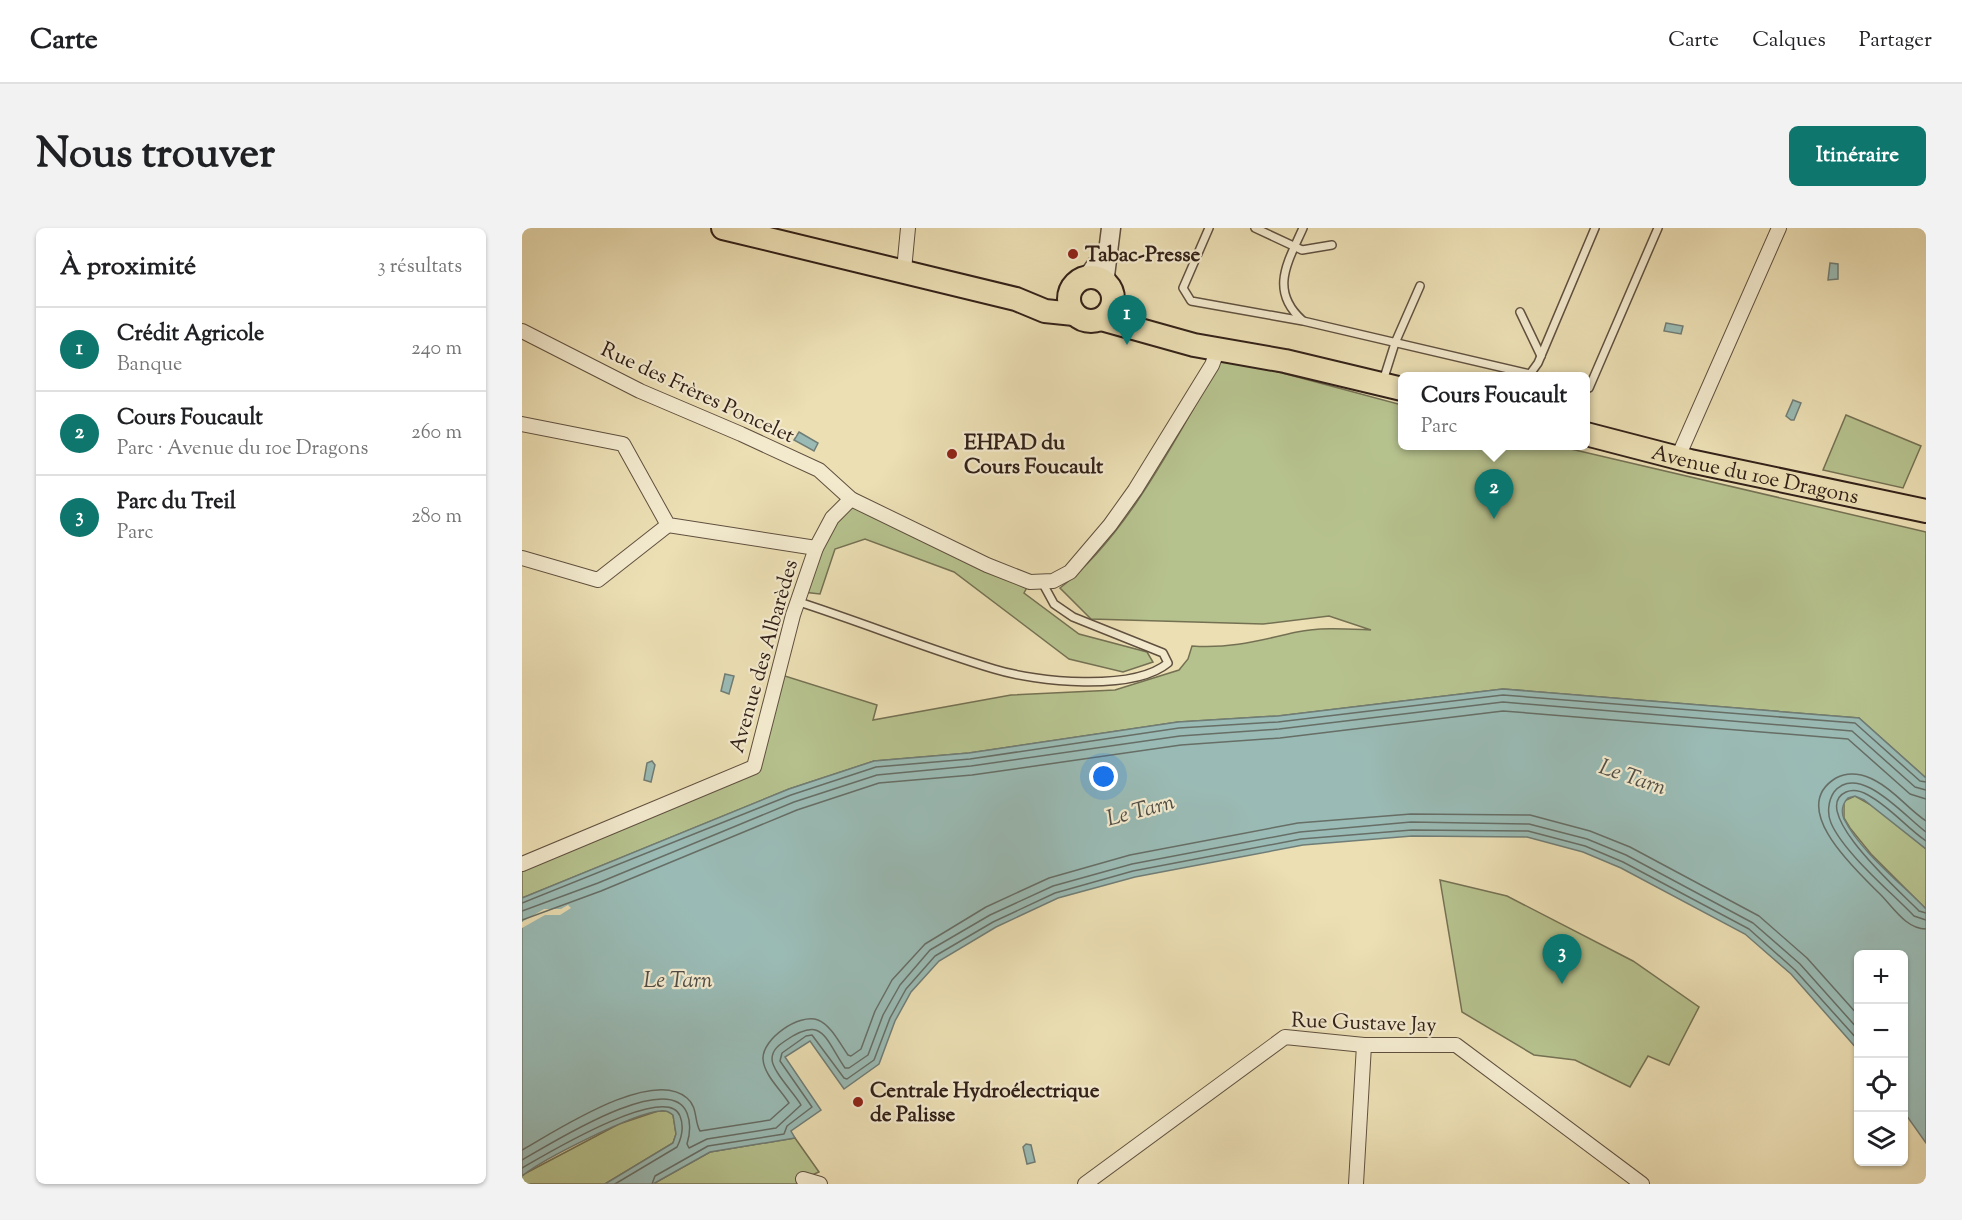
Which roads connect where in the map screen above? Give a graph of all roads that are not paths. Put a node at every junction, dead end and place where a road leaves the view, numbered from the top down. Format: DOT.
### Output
graph roads {
  1 [pos="723,228"];
  2 [pos="908,228"];
  3 [pos="1209,228"];
  4 [pos="1255,228"];
  5 [pos="1303,228"];
  6 [pos="1595,228"];
  7 [pos="1658,228"];
  8 [pos="1779,228"];
  9 [pos="1109,237"];
  10 [pos="1332,245"];
  11 [pos="1295,247"];
  12 [pos="904,270"];
  13 [pos="1420,285"];
  14 [pos="1102,296"];
  15 [pos="1072,303"];
  16 [pos="1520,312"];
  17 [pos="1303,321"];
  18 [pos="522,331"];
  19 [pos="1395,343"];
  20 [pos="1218,349"];
  21 [pos="1541,356"];
  22 [pos="1520,372"];
  23 [pos="1534,372"];
  24 [pos="1393,386"];
  25 [pos="1590,386"];
  26 [pos="522,424"];
  27 [pos="1590,435"];
  28 [pos="1678,457"];
  29 [pos="851,499"];
  30 [pos="1926,512"];
  31 [pos="668,525"];
  32 [pos="816,548"];
  33 [pos="522,558"];
  34 [pos="1042,582"];
  35 [pos="799,602"];
  36 [pos="522,864"];
  37 [pos="1364,1046"];
  38 [pos="802,1179"];
  39 [pos="820,1184"];
  40 [pos="1085,1184"];
  41 [pos="1356,1184"];
  42 [pos="1642,1184"];
  1 -- 12 [label="main road"];
  2 -- 12 [label="street"];
  3 -- 17 [label="lane"];
  4 -- 11 [label="lane"];
  5 -- 11 [label="lane"];
  6 -- 21 [label="lane"];
  7 -- 25 [label="lane"];
  8 -- 28 [label="street"];
  9 -- 14 [label="street"];
  10 -- 11 [label="lane"];
  11 -- 17 [label="lane"];
  12 -- 15 [label="main road"];
  13 -- 19 [label="lane"];
  14 -- 15 [label="main road"];
  14 -- 15 [label="main road"];
  14 -- 20 [label="main road"];
  16 -- 21 [label="lane"];
  17 -- 19 [label="lane"];
  18 -- 29 [label="street, Rue des Frères Poncelet"];
  19 -- 22 [label="lane"];
  19 -- 24 [label="lane"];
  20 -- 24 [label="main road"];
  20 -- 34 [label="street"];
  21 -- 23 [label="lane"];
  26 -- 31 [label="street"];
  27 -- 28 [label="main road, Avenue du 10e Dragons"];
  28 -- 30 [label="main road, Avenue du 10e Dragons"];
  29 -- 32 [label="street, Avenue des Albarèdes"];
  29 -- 34 [label="street, Rue des Frères Poncelet"];
  31 -- 32 [label="street"];
  31 -- 33 [label="street"];
  32 -- 35 [label="street, Avenue des Albarèdes"];
  34 -- 35 [label="lane"];
  35 -- 36 [label="street, Avenue des Albarèdes"];
  37 -- 40 [label="street, Rue Gustave Jay"];
  37 -- 41 [label="street"];
  37 -- 42 [label="street, Rue Gustave Jay"];
  38 -- 39 [label="street"];
}
